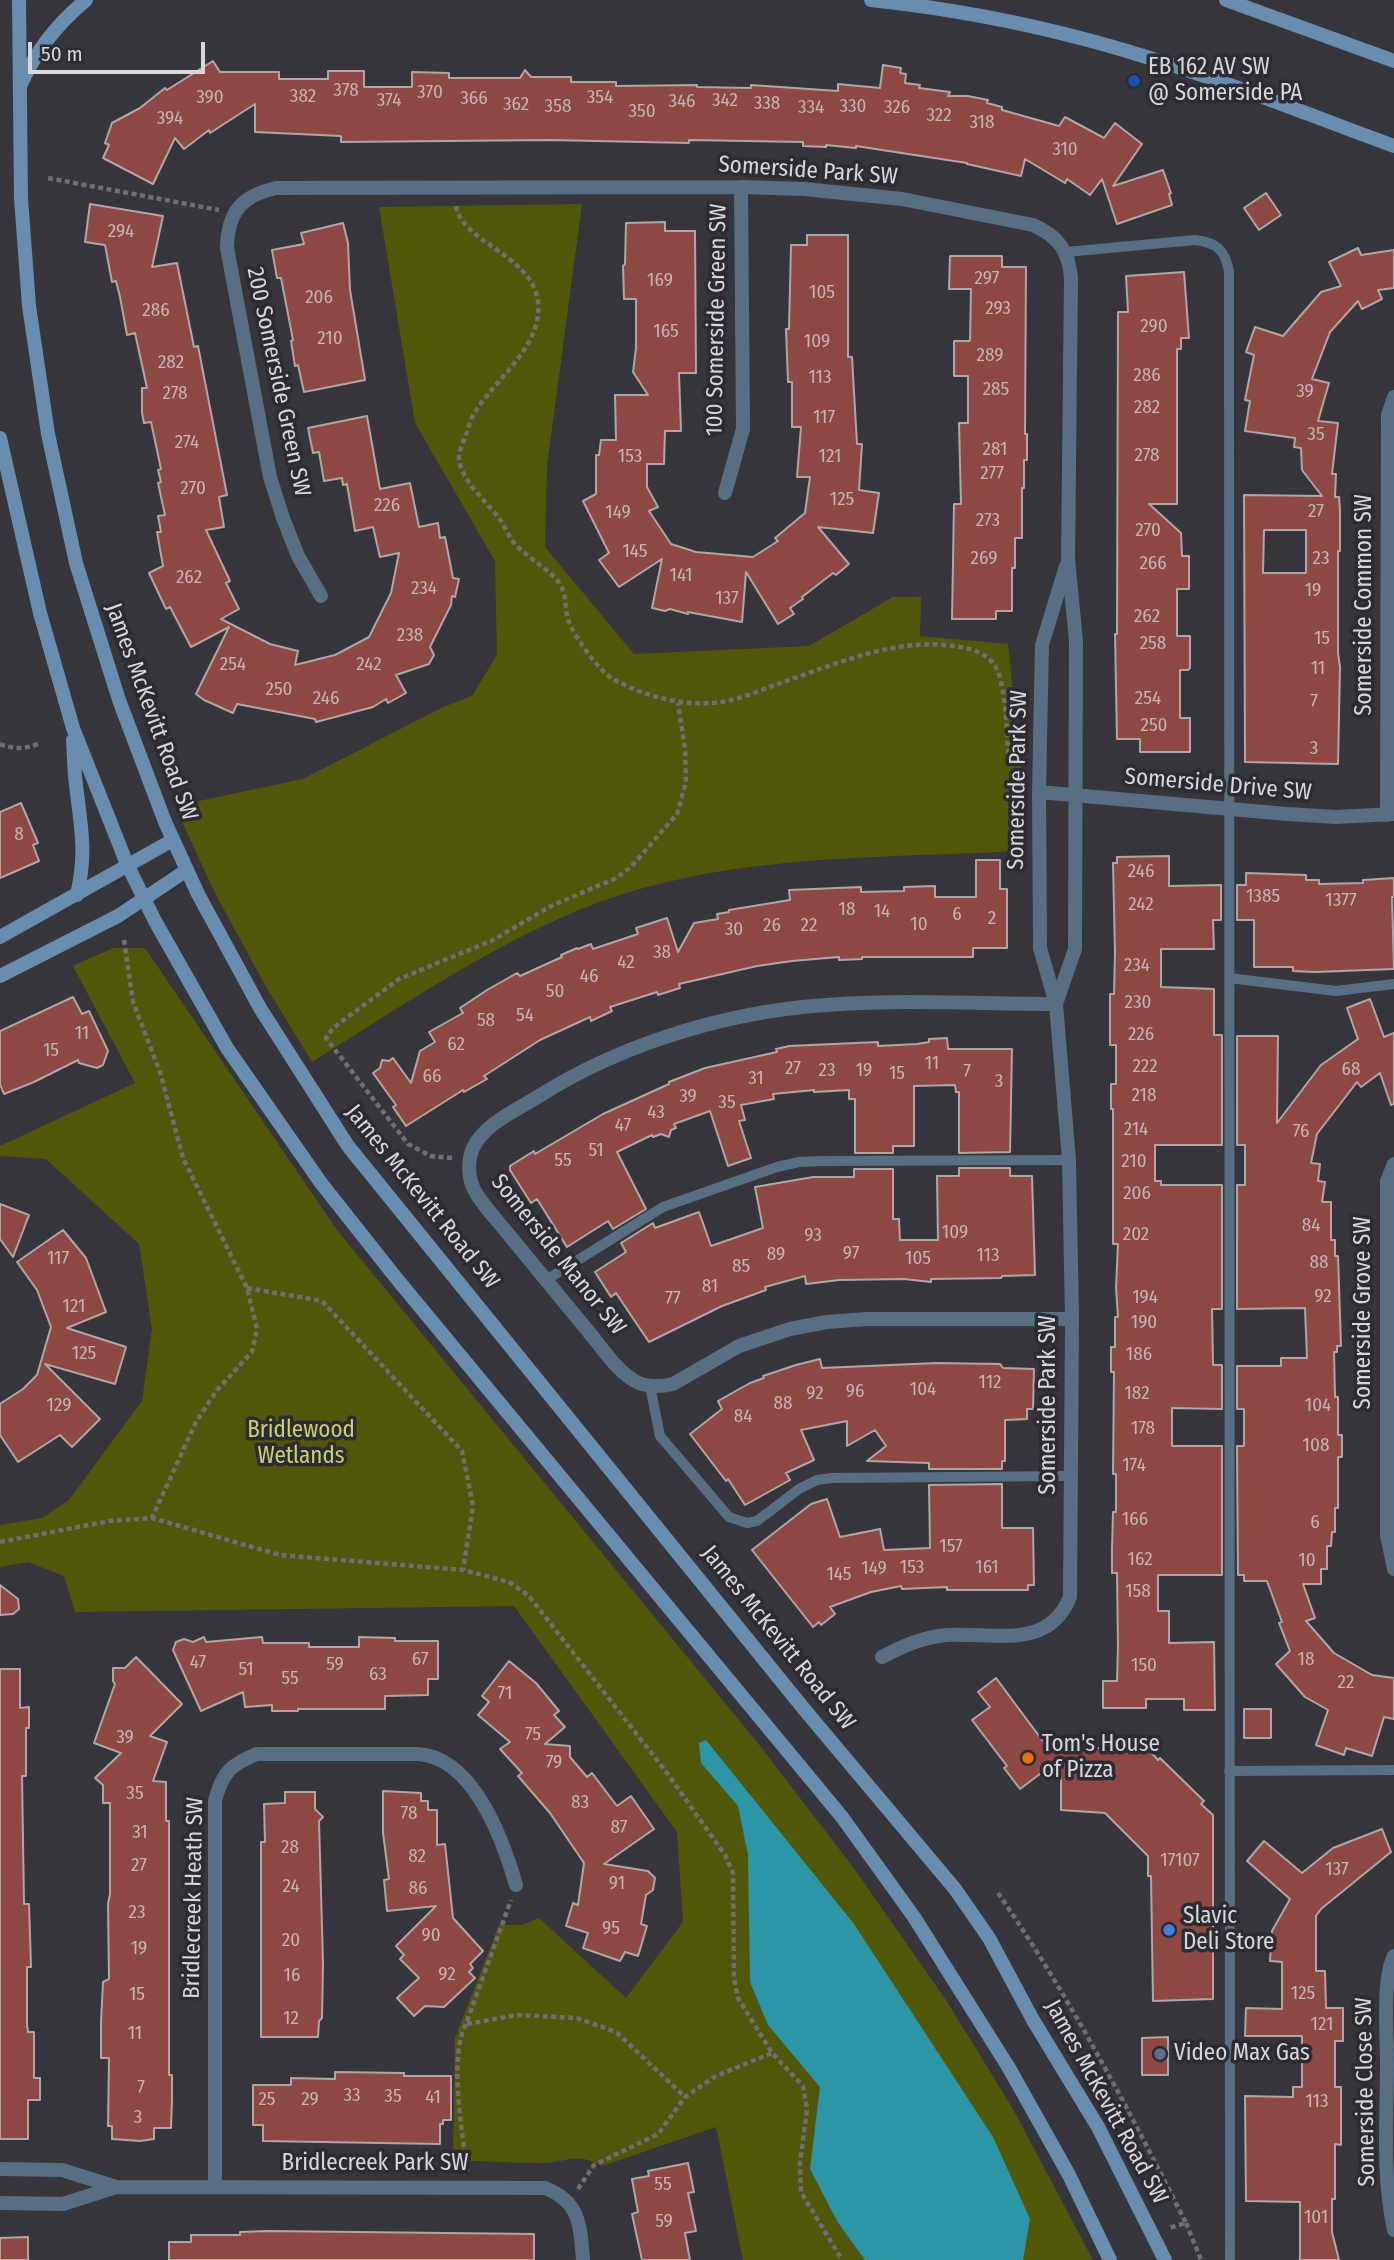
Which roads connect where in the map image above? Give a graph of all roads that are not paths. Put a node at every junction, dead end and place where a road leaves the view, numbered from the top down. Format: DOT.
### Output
graph roads {
  1 [pos="19,0"];
  2 [pos="86,0"];
  3 [pos="871,0"];
  4 [pos="1226,0"];
  5 [pos="1394,61"];
  6 [pos="18,91"];
  7 [pos="1394,146"];
  8 [pos="741,187"];
  9 [pos="235,213"];
  10 [pos="1066,252"];
  11 [pos="1394,397"];
  12 [pos="0,438"];
  13 [pos="725,493"];
  14 [pos="1068,558"];
  15 [pos="321,596"];
  16 [pos="73,728"];
  17 [pos="1039,792"];
  18 [pos="1076,795"];
  19 [pos="1229,809"];
  20 [pos="1391,814"];
  21 [pos="173,840"];
  22 [pos="127,864"];
  23 [pos="187,870"];
  24 [pos="77,895"];
  25 [pos="144,899"];
  26 [pos="0,937"];
  27 [pos="0,976"];
  28 [pos="1230,978"];
  29 [pos="1394,984"];
  30 [pos="1056,1004"];
  31 [pos="1069,1160"];
  32 [pos="1394,1164"];
  33 [pos="546,1280"];
  34 [pos="1390,1300"];
  35 [pos="1072,1319"];
  36 [pos="650,1386"];
  37 [pos="1390,1457"];
  38 [pos="1072,1476"];
  39 [pos="1394,1569"];
  40 [pos="882,1657"];
  41 [pos="1394,1770"];
  42 [pos="1230,1771"];
  43 [pos="516,1885"];
  44 [pos="1394,1956"];
  45 [pos="1390,2109"];
  46 [pos="0,2169"];
  47 [pos="215,2186"];
  48 [pos="116,2187"];
  49 [pos="0,2203"];
  50 [pos="1394,2230"];
  51 [pos="583,2260"];
  52 [pos="1110,2260"];
  53 [pos="1165,2260"];
  54 [pos="1230,2260"];
  1 -- 6 [label="main road, James McKevitt Road SW"];
  2 -- 6 [label="main road"];
  3 -- 7 [label="main road"];
  4 -- 5 [label="main road"];
  6 -- 21 [label="main road, James McKevitt Road SW"];
  8 -- 9 [label="street, Somerside Park SW"];
  8 -- 10 [label="street, Somerside Park SW"];
  8 -- 13 [label="street, 100 Somerside Green SW"];
  9 -- 15 [label="street, 200 Somerside Green SW"];
  10 -- 14 [label="street, Somerside Park SW"];
  10 -- 19 [label="lane"];
  11 -- 20 [label="street, Somerside Common SW"];
  12 -- 16 [label="main road"];
  14 -- 17 [label="street, Somerside Park SW"];
  14 -- 18 [label="street, Somerside Park SW"];
  16 -- 22 [label="main road"];
  16 -- 24 [label="main road"];
  17 -- 18 [label="street, Somerside Drive SW"];
  17 -- 30 [label="street, Somerside Park SW"];
  18 -- 19 [label="street, Somerside Drive SW"];
  18 -- 30 [label="street, Somerside Park SW"];
  19 -- 20 [label="street, Somerside Drive SW"];
  19 -- 28 [label="lane"];
  21 -- 22 [label="main road"];
  21 -- 23 [label="main road, James McKevitt Road SW"];
  22 -- 24 [label="main road"];
  22 -- 25 [label="main road"];
  23 -- 25 [label="main road"];
  23 -- 53 [label="main road, James McKevitt Road SW"];
  24 -- 26 [label="main road"];
  25 -- 27 [label="main road"];
  25 -- 52 [label="main road"];
  28 -- 29 [label="lane"];
  28 -- 42 [label="lane"];
  30 -- 31 [label="street, Somerside Park SW"];
  30 -- 33 [label="street, Somerside Manor SW"];
  31 -- 33 [label="lane"];
  31 -- 35 [label="street, Somerside Park SW"];
  32 -- 34 [label="street, Somerside Grove SW"];
  33 -- 36 [label="street, Somerside Manor SW"];
  34 -- 37 [label="street, Somerside Grove SW"];
  35 -- 36 [label="street"];
  35 -- 38 [label="street, Somerside Park SW"];
  36 -- 38 [label="lane"];
  37 -- 39 [label="street, Somerside Grove SW"];
  38 -- 40 [label="street, Somerside Park SW"];
  41 -- 42 [label="lane"];
  42 -- 54 [label="lane"];
  43 -- 47 [label="street, Bridlecreek Heath SW"];
  44 -- 45 [label="street, Somerside Close SW"];
  45 -- 50 [label="street, Somerside Close SW"];
  46 -- 48 [label="street, Bridlecreek Park SW"];
  47 -- 48 [label="street, Bridlecreek Park SW"];
  47 -- 51 [label="street, Bridlecreek Park SW"];
  48 -- 49 [label="street, Bridlecreek Park SW"];
}
